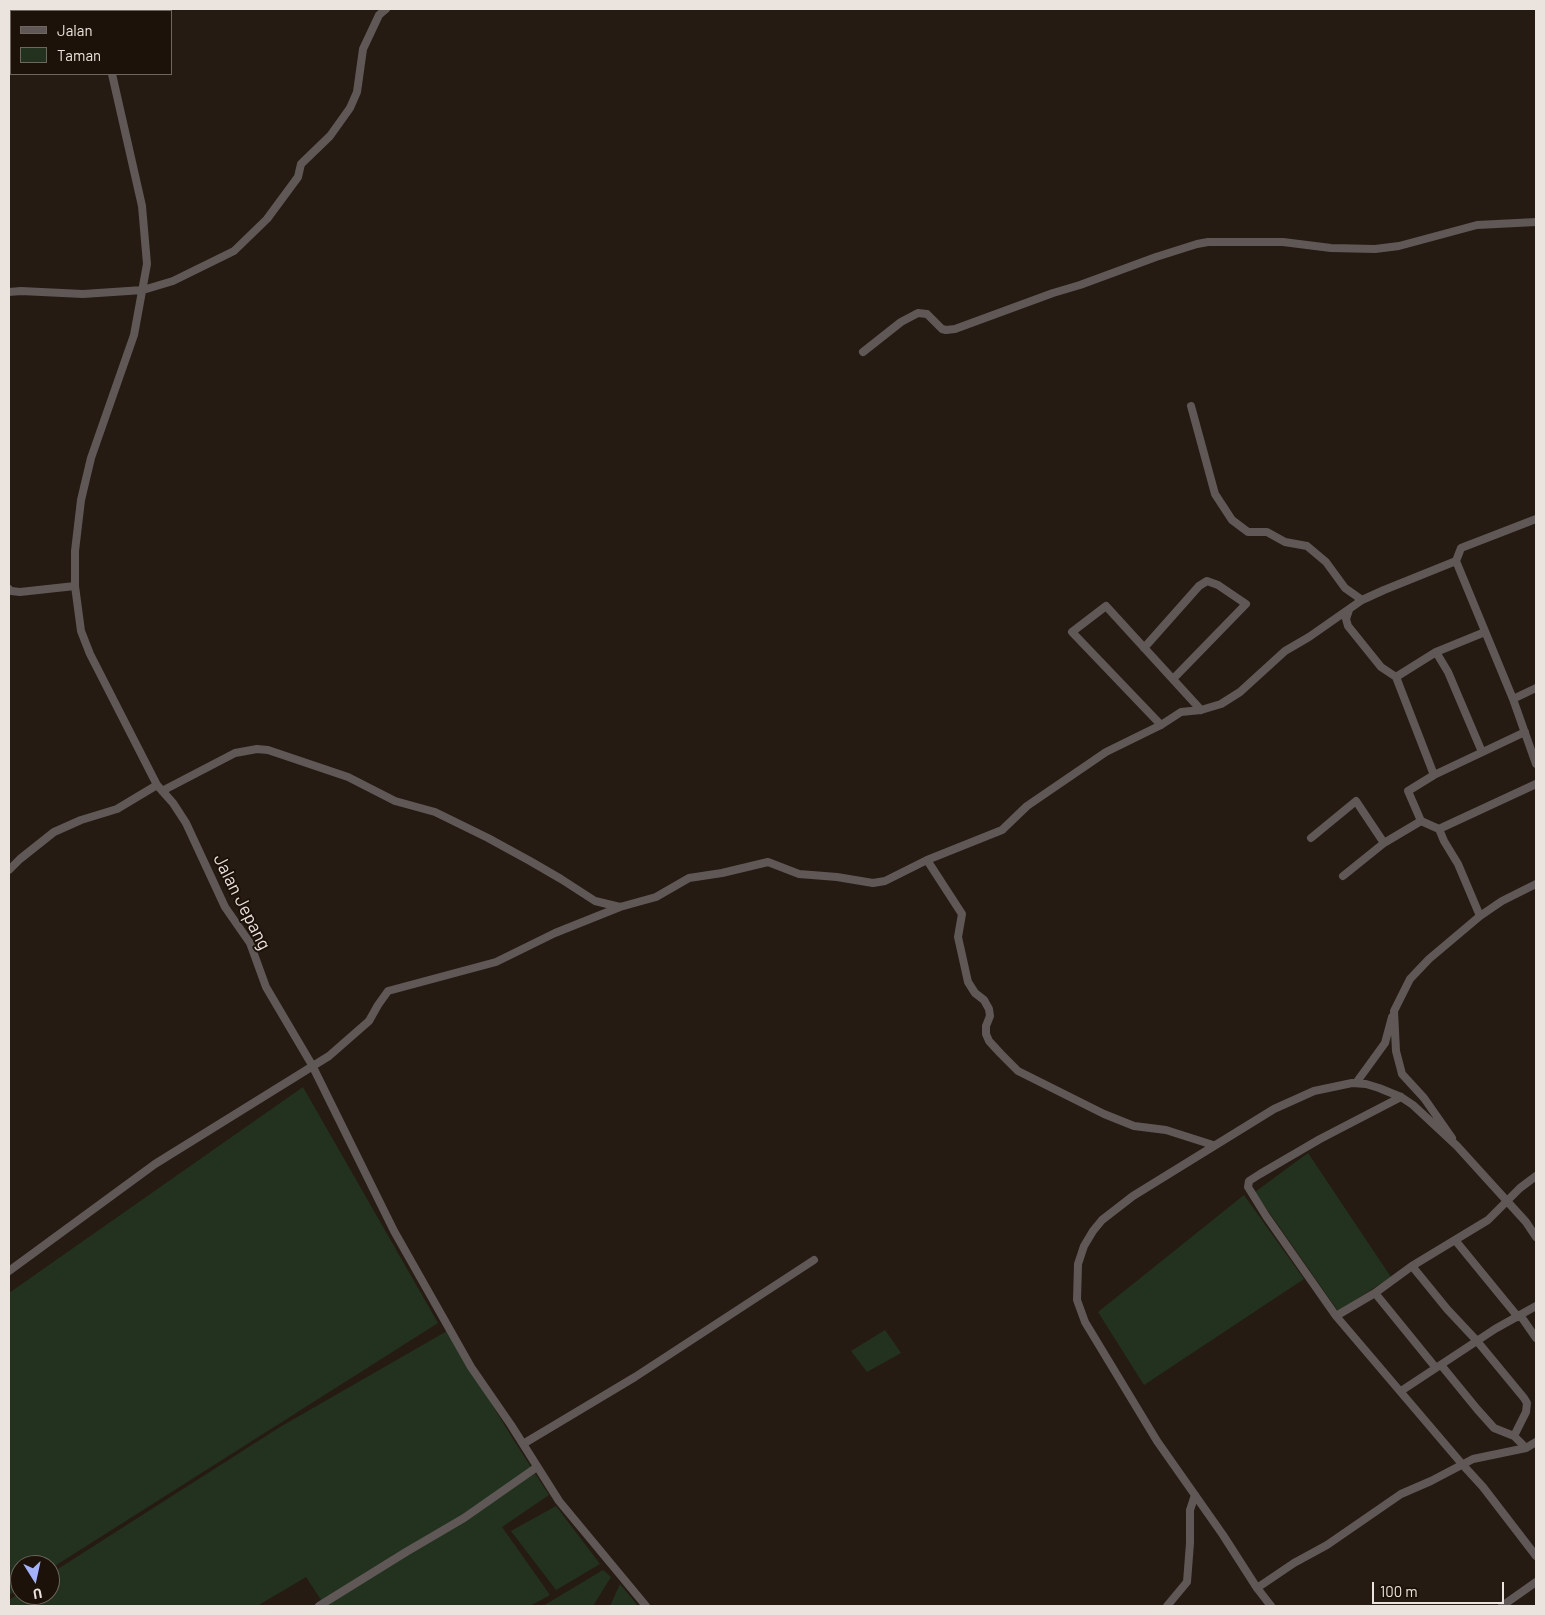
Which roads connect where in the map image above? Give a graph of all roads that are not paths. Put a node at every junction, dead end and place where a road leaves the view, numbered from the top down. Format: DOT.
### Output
graph roads {
  1 [pos="386,9"];
  2 [pos="112,75"];
  3 [pos="1536,222"];
  4 [pos="144,290"];
  5 [pos="9,292"];
  6 [pos="863,352"];
  7 [pos="1191,406"];
  8 [pos="1536,519"];
  9 [pos="1456,561"];
  10 [pos="76,586"];
  11 [pos="9,589"];
  12 [pos="1362,600"];
  13 [pos="1350,610"];
  14 [pos="1485,632"];
  15 [pos="1144,648"];
  16 [pos="1436,652"];
  17 [pos="1396,677"];
  18 [pos="1173,679"];
  19 [pos="1536,688"];
  20 [pos="1513,699"];
  21 [pos="1200,710"];
  22 [pos="1161,725"];
  23 [pos="1525,732"];
  24 [pos="1534,749"];
  25 [pos="1482,752"];
  26 [pos="1536,764"];
  27 [pos="1434,775"];
  28 [pos="1536,784"];
  29 [pos="160,788"];
  30 [pos="1421,821"];
  31 [pos="1439,830"];
  32 [pos="1311,838"];
  33 [pos="1384,843"];
  34 [pos="927,860"];
  35 [pos="9,870"];
  36 [pos="1343,876"];
  37 [pos="1536,884"];
  38 [pos="620,907"];
  39 [pos="1480,916"];
  40 [pos="1394,1011"];
  41 [pos="312,1065"];
  42 [pos="1356,1083"];
  43 [pos="1401,1097"];
  44 [pos="1213,1145"];
  45 [pos="1458,1146"];
  46 [pos="1536,1176"];
  47 [pos="1506,1202"];
  48 [pos="1536,1237"];
  49 [pos="1455,1240"];
  50 [pos="814,1260"];
  51 [pos="1412,1266"];
  52 [pos="9,1271"];
  53 [pos="1376,1293"];
  54 [pos="1536,1306"];
  55 [pos="1336,1316"];
  56 [pos="1519,1316"];
  57 [pos="1536,1338"];
  58 [pos="1478,1341"];
  59 [pos="1438,1367"];
  60 [pos="1402,1391"];
  61 [pos="1514,1436"];
  62 [pos="1536,1442"];
  63 [pos="523,1444"];
  64 [pos="1526,1448"];
  65 [pos="1462,1464"];
  66 [pos="537,1467"];
  67 [pos="1195,1495"];
  68 [pos="1536,1556"];
  69 [pos="1536,1582"];
  70 [pos="1257,1588"];
  71 [pos="319,1606"];
  72 [pos="646,1606"];
  73 [pos="1167,1606"];
  74 [pos="1271,1606"];
  75 [pos="1502,1606"];
  1 -- 4 [label="street"];
  2 -- 4 [label="street, Jalan Jepang"];
  3 -- 6 [label="street"];
  4 -- 5 [label="street"];
  4 -- 10 [label="street, Jalan Jepang"];
  7 -- 12 [label="street"];
  8 -- 9 [label="street"];
  9 -- 12 [label="street"];
  9 -- 14 [label="street"];
  10 -- 11 [label="street"];
  10 -- 29 [label="street, Jalan Jepang"];
  12 -- 13 [label="street"];
  13 -- 17 [label="street"];
  13 -- 21 [label="street"];
  14 -- 16 [label="street"];
  14 -- 20 [label="street"];
  15 -- 18 [label="street"];
  15 -- 18 [label="street"];
  15 -- 22 [label="street"];
  16 -- 17 [label="street"];
  16 -- 25 [label="street"];
  17 -- 27 [label="street"];
  18 -- 21 [label="street"];
  19 -- 20 [label="street"];
  20 -- 23 [label="street"];
  21 -- 22 [label="street"];
  22 -- 34 [label="street"];
  23 -- 24 [label="street"];
  23 -- 25 [label="street"];
  24 -- 26 [label="street"];
  25 -- 27 [label="street"];
  27 -- 30 [label="street"];
  28 -- 31 [label="street"];
  29 -- 35 [label="street"];
  29 -- 38 [label="street"];
  29 -- 41 [label="street, Jalan Jepang"];
  30 -- 31 [label="street"];
  30 -- 33 [label="street"];
  31 -- 39 [label="street"];
  32 -- 33 [label="street"];
  33 -- 36 [label="street"];
  34 -- 38 [label="street"];
  34 -- 44 [label="street"];
  37 -- 39 [label="street"];
  38 -- 41 [label="street"];
  39 -- 40 [label="street"];
  40 -- 42 [label="street"];
  40 -- 45 [label="street"];
  41 -- 52 [label="street"];
  41 -- 63 [label="street, Jalan Jepang"];
  42 -- 43 [label="street"];
  42 -- 44 [label="street"];
  43 -- 45 [label="street"];
  43 -- 55 [label="street"];
  44 -- 67 [label="street"];
  45 -- 47 [label="street"];
  46 -- 47 [label="street"];
  47 -- 48 [label="street"];
  47 -- 49 [label="street"];
  49 -- 51 [label="street"];
  49 -- 56 [label="street"];
  50 -- 63 [label="street"];
  51 -- 53 [label="street"];
  51 -- 58 [label="street"];
  53 -- 55 [label="street"];
  53 -- 59 [label="street"];
  54 -- 56 [label="street"];
  55 -- 60 [label="street"];
  56 -- 57 [label="street"];
  56 -- 58 [label="street"];
  58 -- 59 [label="street"];
  58 -- 61 [label="street"];
  59 -- 60 [label="street"];
  59 -- 61 [label="street"];
  60 -- 65 [label="street"];
  61 -- 64 [label="street"];
  62 -- 64 [label="street"];
  63 -- 66 [label="street, Jalan Jepang"];
  64 -- 65 [label="street"];
  65 -- 68 [label="street"];
  65 -- 70 [label="street"];
  66 -- 71 [label="street"];
  66 -- 72 [label="street, Jalan Jepang"];
  67 -- 70 [label="street"];
  67 -- 73 [label="street"];
  69 -- 75 [label="street"];
  70 -- 74 [label="street"];
}
